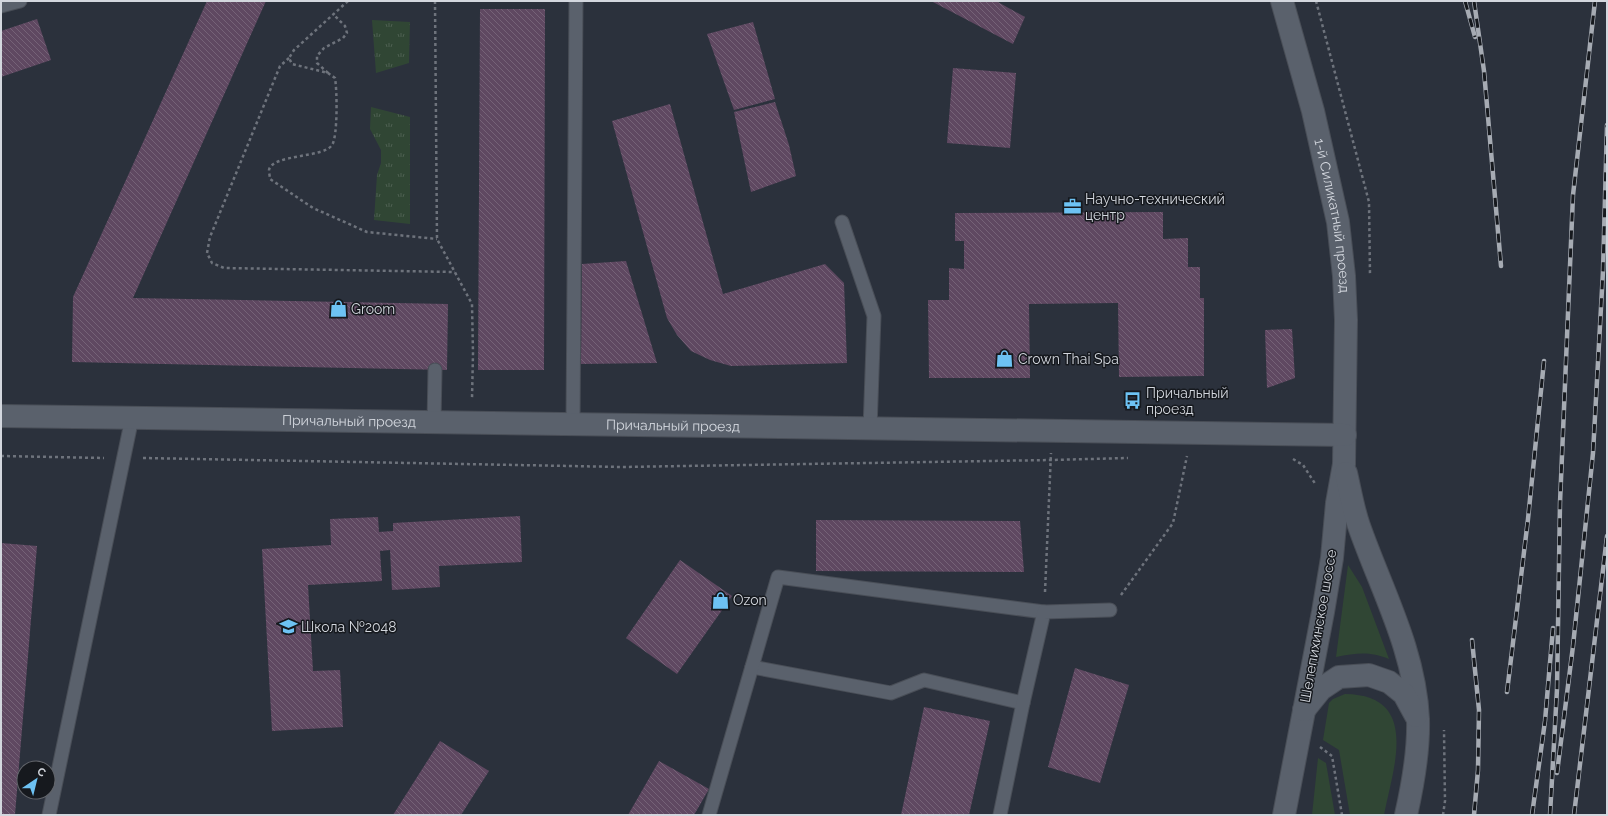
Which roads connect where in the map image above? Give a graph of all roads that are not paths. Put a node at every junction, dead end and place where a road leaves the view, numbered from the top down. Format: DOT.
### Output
graph roads {
  1 [pos="20,1"];
  2 [pos="576,1"];
  3 [pos="1282,1"];
  4 [pos="1,6"];
  5 [pos="842,222"];
  6 [pos="435,370"];
  7 [pos="1,416"];
  8 [pos="132,418"];
  9 [pos="434,422"];
  10 [pos="573,425"];
  11 [pos="870,429"];
  12 [pos="1345,435"];
  13 [pos="1344,464"];
  14 [pos="1110,610"];
  15 [pos="1044,612"];
  16 [pos="752,666"];
  17 [pos="1023,703"];
  18 [pos="1303,712"];
  19 [pos="1418,718"];
  20 [pos="1003,814"];
  21 [pos="49,815"];
  22 [pos="709,815"];
  23 [pos="1284,815"];
  24 [pos="1406,815"];
  1 -- 4 [label="lane"];
  2 -- 10 [label="lane"];
  3 -- 12 [label="street, 1-й Силикатный проезд"];
  5 -- 11 [label="lane"];
  6 -- 9 [label="lane"];
  7 -- 8 [label="street, Причальный проезд"];
  8 -- 9 [label="street, Причальный проезд"];
  8 -- 21 [label="lane"];
  9 -- 10 [label="street, Причальный проезд"];
  10 -- 11 [label="street, Причальный проезд"];
  11 -- 12 [label="street, Причальный проезд"];
  12 -- 13 [label="street, Шелепихинское шоссе"];
  13 -- 18 [label="street, Шелепихинское шоссе"];
  13 -- 19 [label="street"];
  14 -- 15 [label="lane"];
  15 -- 16 [label="lane"];
  15 -- 17 [label="lane"];
  16 -- 17 [label="lane"];
  16 -- 22 [label="lane"];
  17 -- 20 [label="lane"];
  18 -- 19 [label="street"];
  18 -- 23 [label="street, Шелепихинское шоссе"];
  19 -- 24 [label="street"];
}
